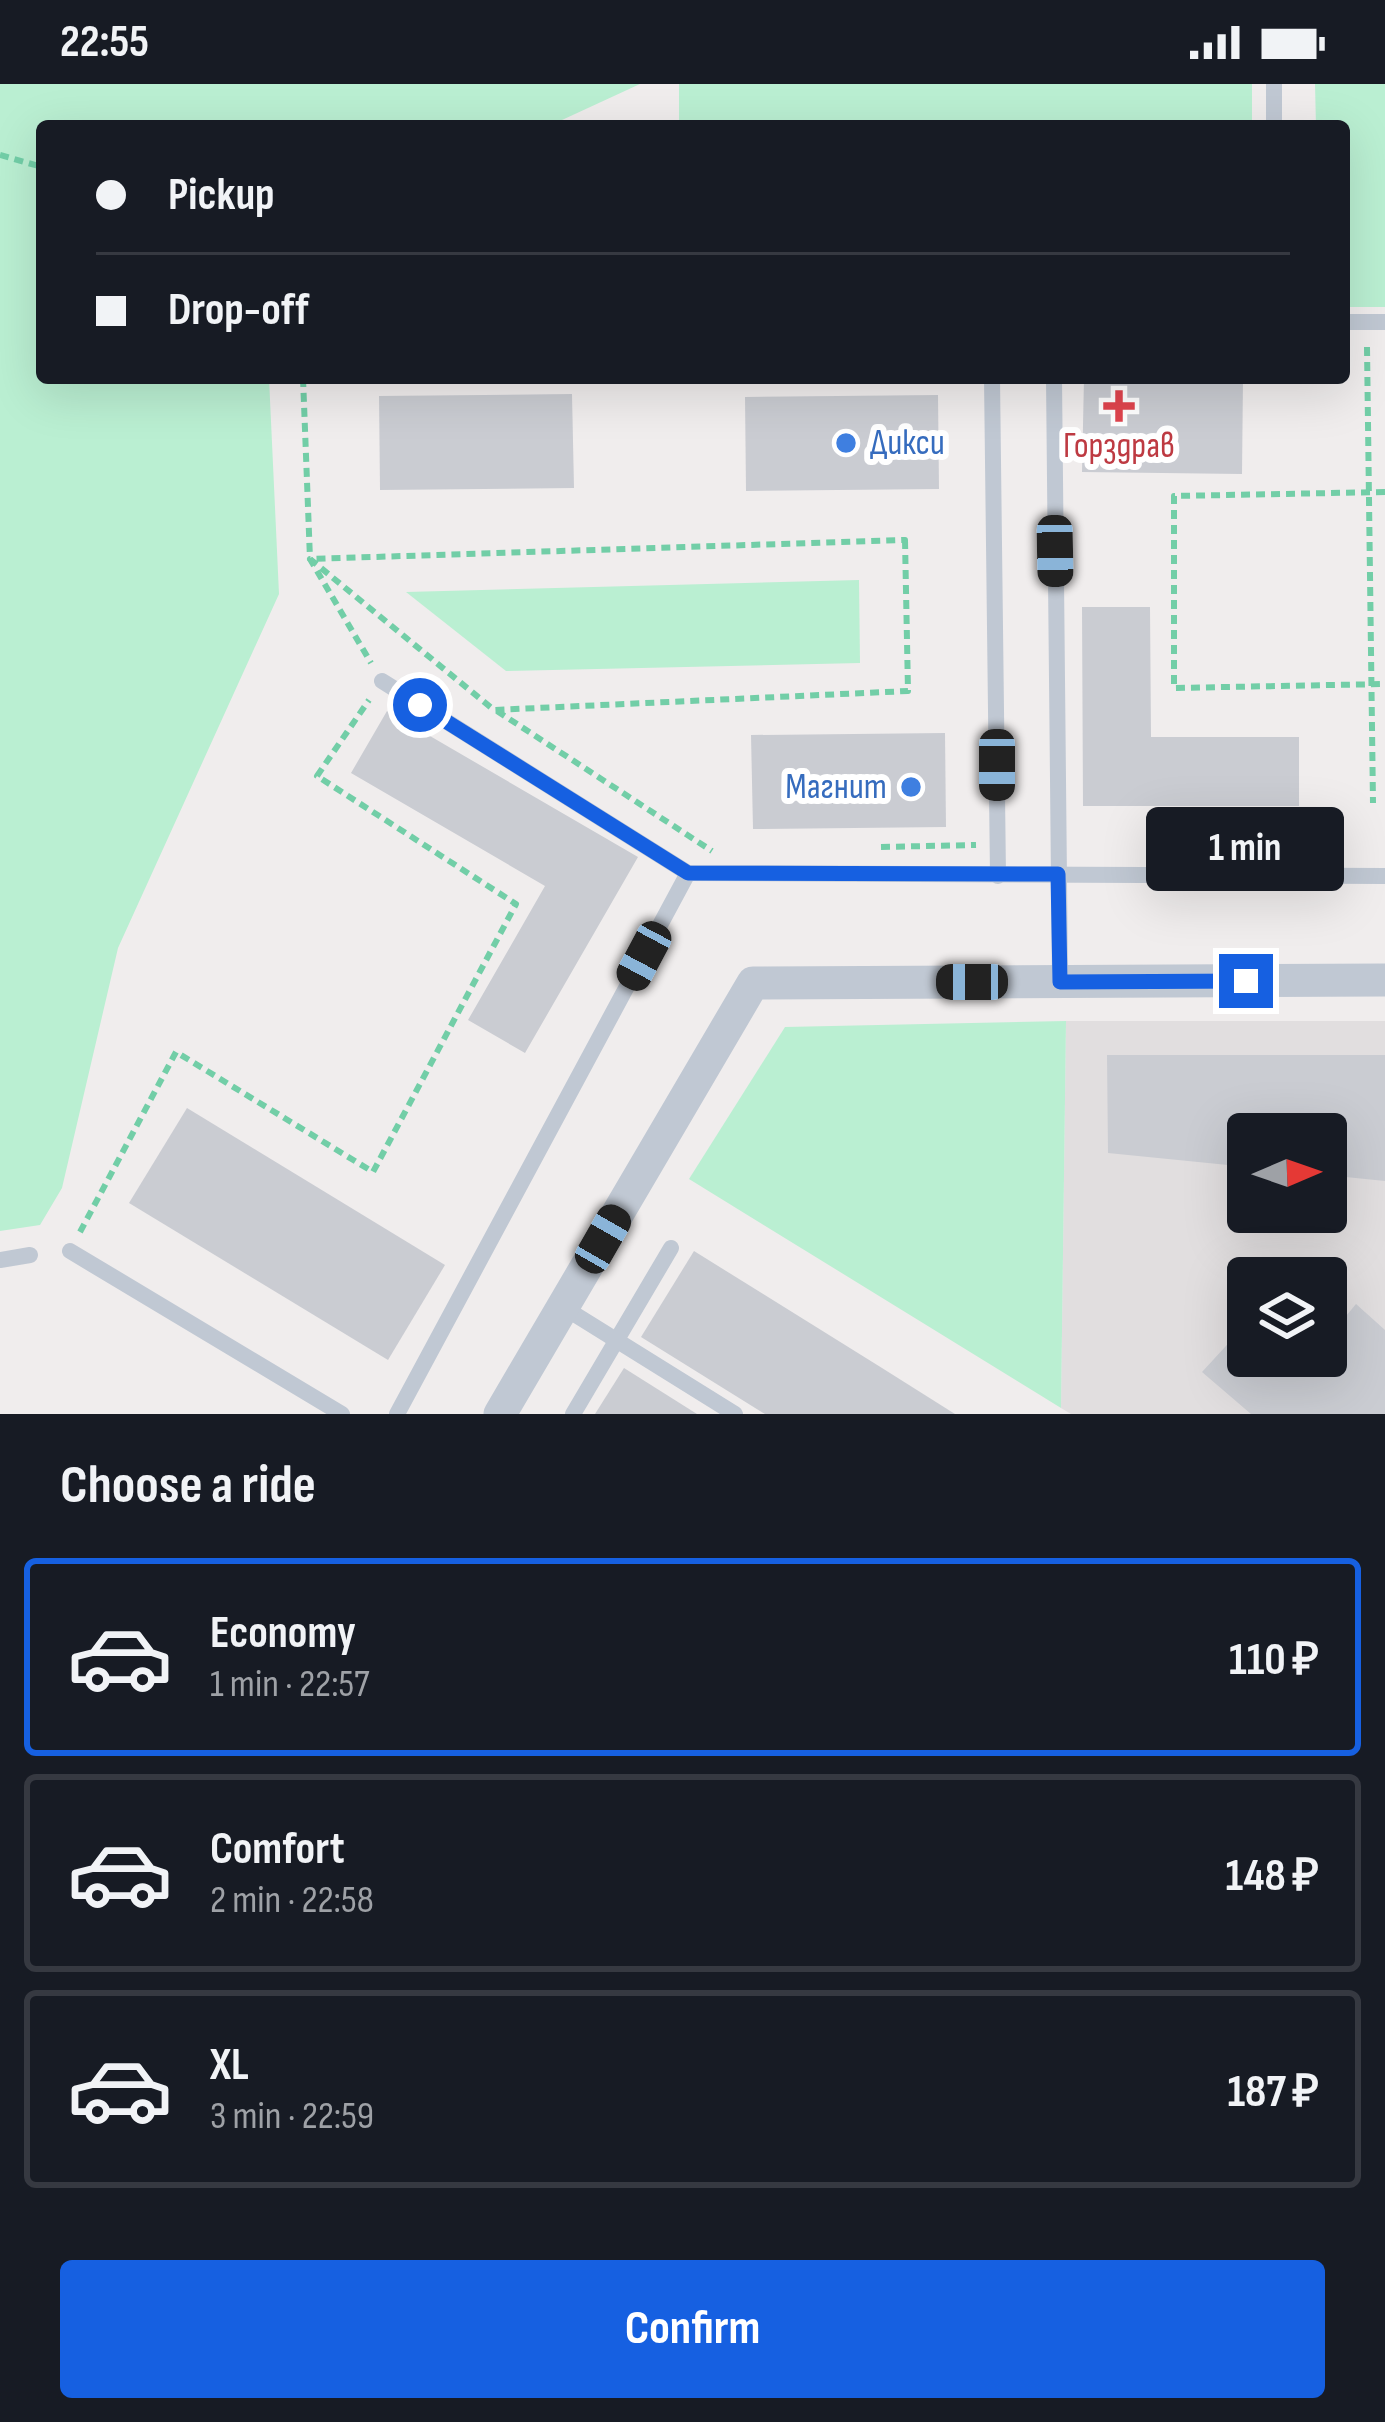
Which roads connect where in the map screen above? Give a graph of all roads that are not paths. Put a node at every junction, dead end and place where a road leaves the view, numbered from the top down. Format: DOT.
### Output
graph roads {
  1 [pos="1274,84"];
  2 [pos="1274,120"];
  3 [pos="1350,322"];
  4 [pos="1385,322"];
  5 [pos="992,384"];
  6 [pos="1054,384"];
  7 [pos="382,681"];
  8 [pos="688,873"];
  9 [pos="1058,874"];
  10 [pos="998,876"];
  11 [pos="1385,876"];
  12 [pos="1385,980"];
  13 [pos="1060,982"];
  14 [pos="671,1248"];
  15 [pos="70,1251"];
  16 [pos="30,1256"];
  17 [pos="0,1260"];
  18 [pos="563,1307"];
  19 [pos="616,1340"];
  20 [pos="342,1414"];
  21 [pos="398,1414"];
  22 [pos="500,1414"];
  23 [pos="573,1414"];
  24 [pos="735,1414"];
  1 -- 2 [label="lane"];
  3 -- 4 [label="lane"];
  5 -- 10 [label="lane"];
  6 -- 9 [label="lane"];
  7 -- 8 [label="lane"];
  8 -- 10 [label="lane"];
  8 -- 21 [label="lane"];
  9 -- 10 [label="lane"];
  9 -- 11 [label="lane"];
  9 -- 13 [label="lane"];
  12 -- 13 [label="street"];
  13 -- 18 [label="street"];
  14 -- 19 [label="lane"];
  15 -- 20 [label="lane"];
  16 -- 17 [label="lane"];
  18 -- 19 [label="lane"];
  18 -- 22 [label="street"];
  19 -- 23 [label="lane"];
  19 -- 24 [label="lane"];
}
